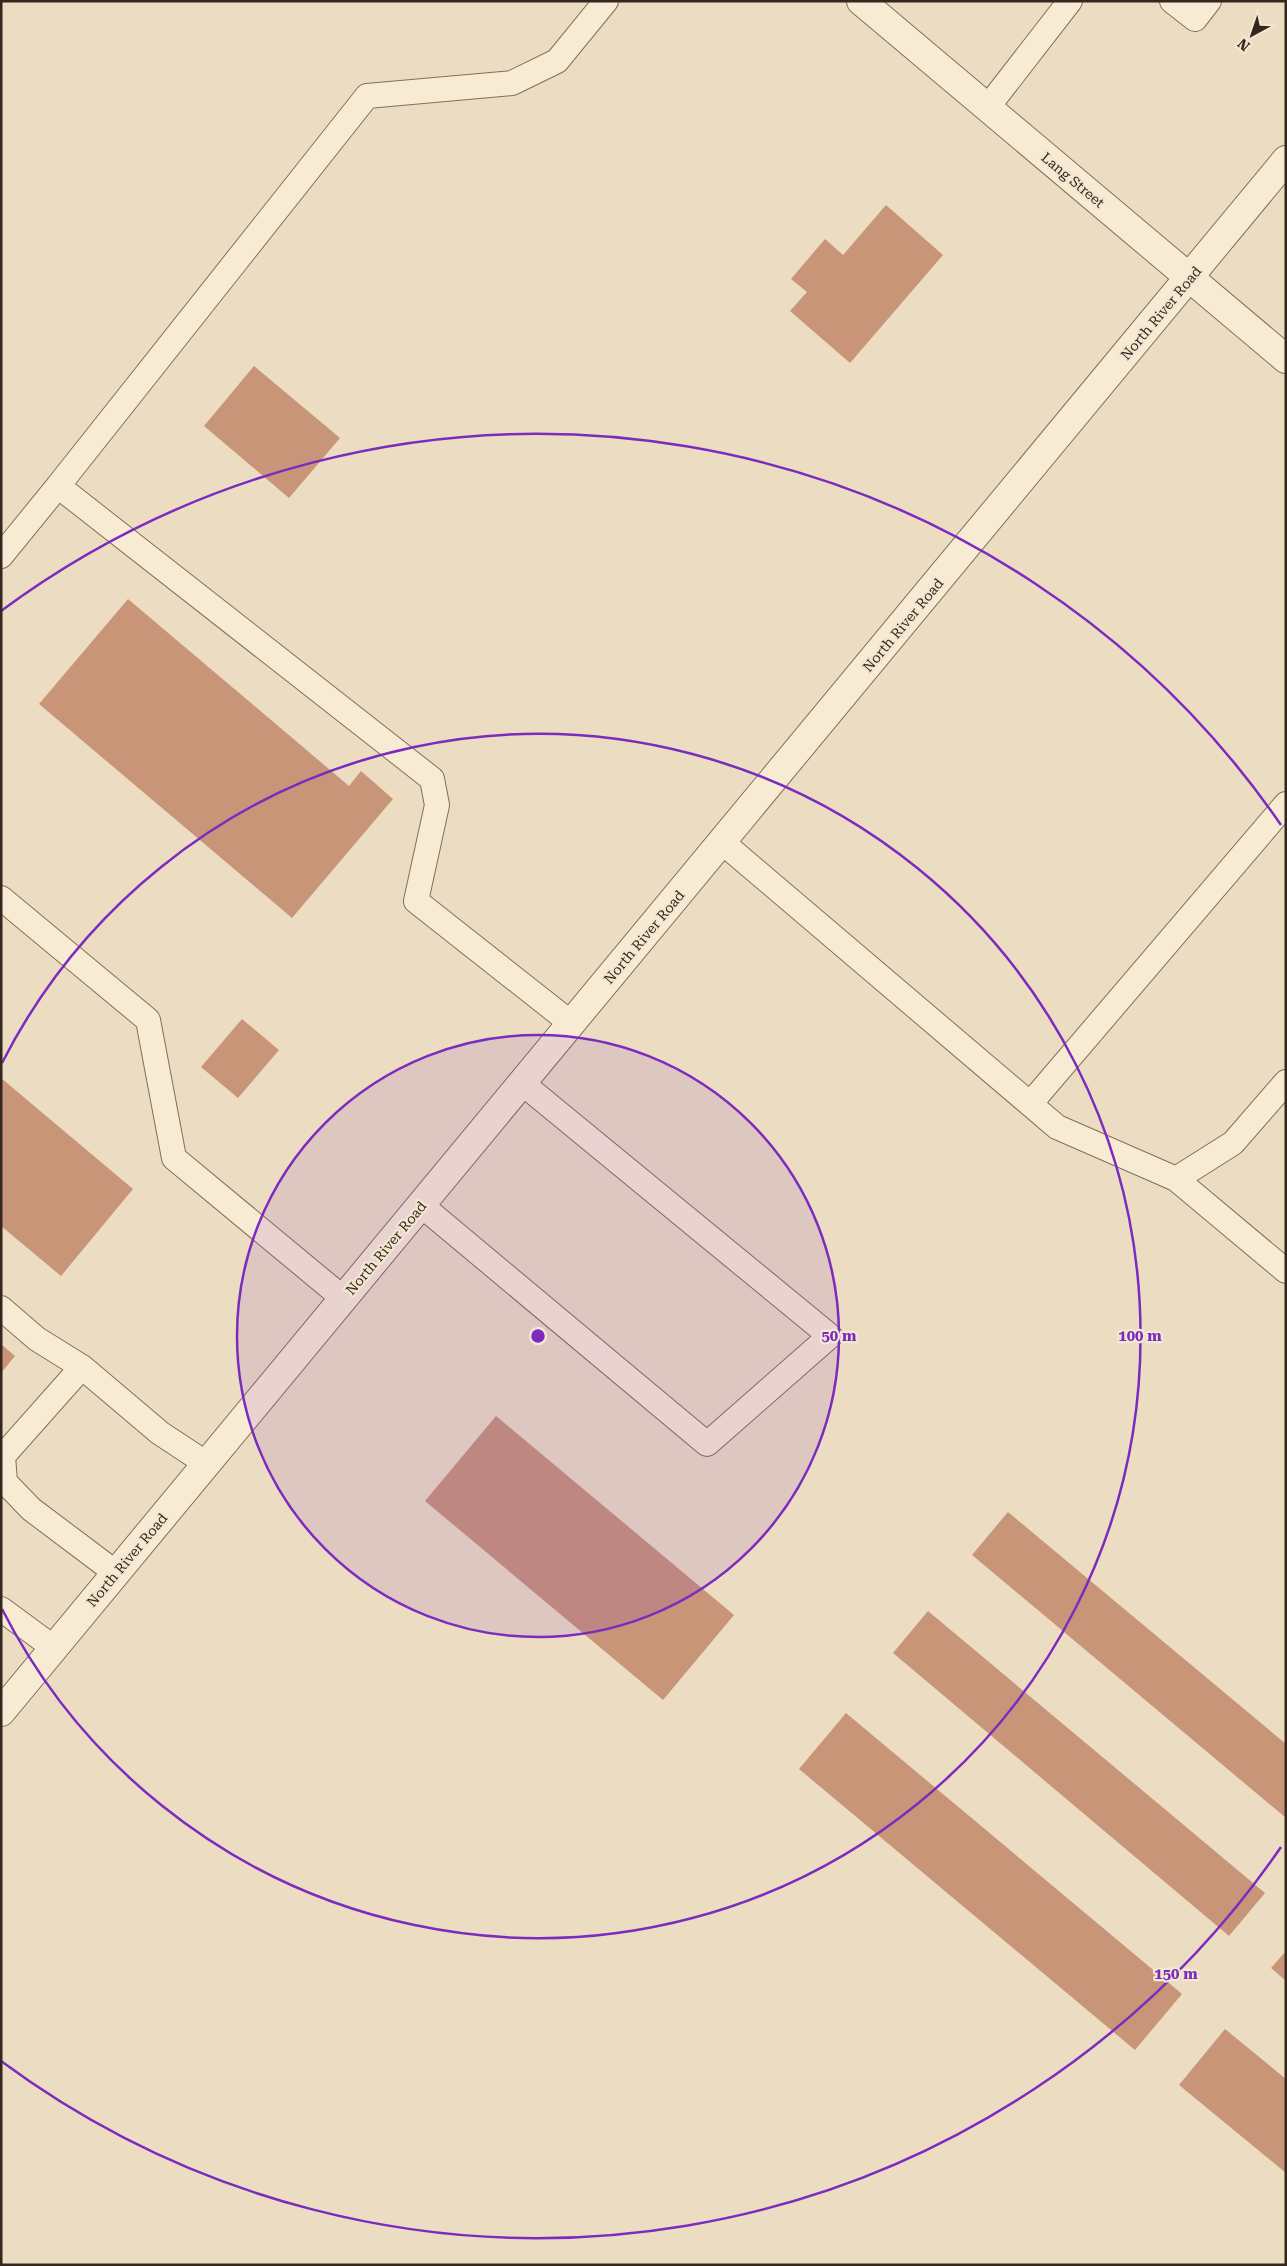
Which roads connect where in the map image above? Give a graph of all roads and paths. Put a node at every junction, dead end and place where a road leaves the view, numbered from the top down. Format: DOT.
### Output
graph roads {
  1 [pos="606,1"];
  2 [pos="861,1"];
  3 [pos="1070,1"];
  4 [pos="1172,1"];
  5 [pos="1209,1"];
  6 [pos="987,108"];
  7 [pos="1286,160"];
  8 [pos="1190,278"];
  9 [pos="1286,359"];
  10 [pos="58,486"];
  11 [pos="1,556"];
  12 [pos="1286,804"];
  13 [pos="722,842"];
  14 [pos="1,898"];
  15 [pos="572,1024"];
  16 [pos="1286,1082"];
  17 [pos="522,1084"];
  18 [pos="1030,1104"];
  19 [pos="1176,1179"];
  20 [pos="421,1205"];
  21 [pos="1286,1271"];
  22 [pos="344,1299"];
  23 [pos="1,1308"];
  24 [pos="82,1367"];
  25 [pos="207,1464"];
  26 [pos="116,1573"];
  27 [pos="1,1609"];
  28 [pos="54,1648"];
  29 [pos="1,1712"];
  1 -- 10 [label="lane"];
  2 -- 6 [label="street, Lang Street"];
  3 -- 6 [label="lane"];
  4 -- 5 [label="lane"];
  6 -- 8 [label="street, Lang Street"];
  7 -- 8 [label="street, North River Road"];
  8 -- 9 [label="street, Lang Street"];
  8 -- 13 [label="street, North River Road"];
  10 -- 11 [label="lane"];
  10 -- 15 [label="lane"];
  12 -- 18 [label="lane"];
  13 -- 15 [label="street, North River Road"];
  13 -- 18 [label="lane"];
  14 -- 22 [label="lane"];
  15 -- 17 [label="street, North River Road"];
  16 -- 19 [label="lane"];
  17 -- 20 [label="street, North River Road"];
  17 -- 20 [label="lane"];
  18 -- 19 [label="lane"];
  19 -- 21 [label="lane"];
  20 -- 22 [label="street, North River Road"];
  22 -- 25 [label="street, North River Road"];
  23 -- 24 [label="lane"];
  24 -- 25 [label="lane"];
  24 -- 26 [label="lane"];
  25 -- 26 [label="street, North River Road"];
  26 -- 28 [label="street, North River Road"];
  27 -- 28 [label="lane"];
  28 -- 29 [label="street, North River Road"];
}
